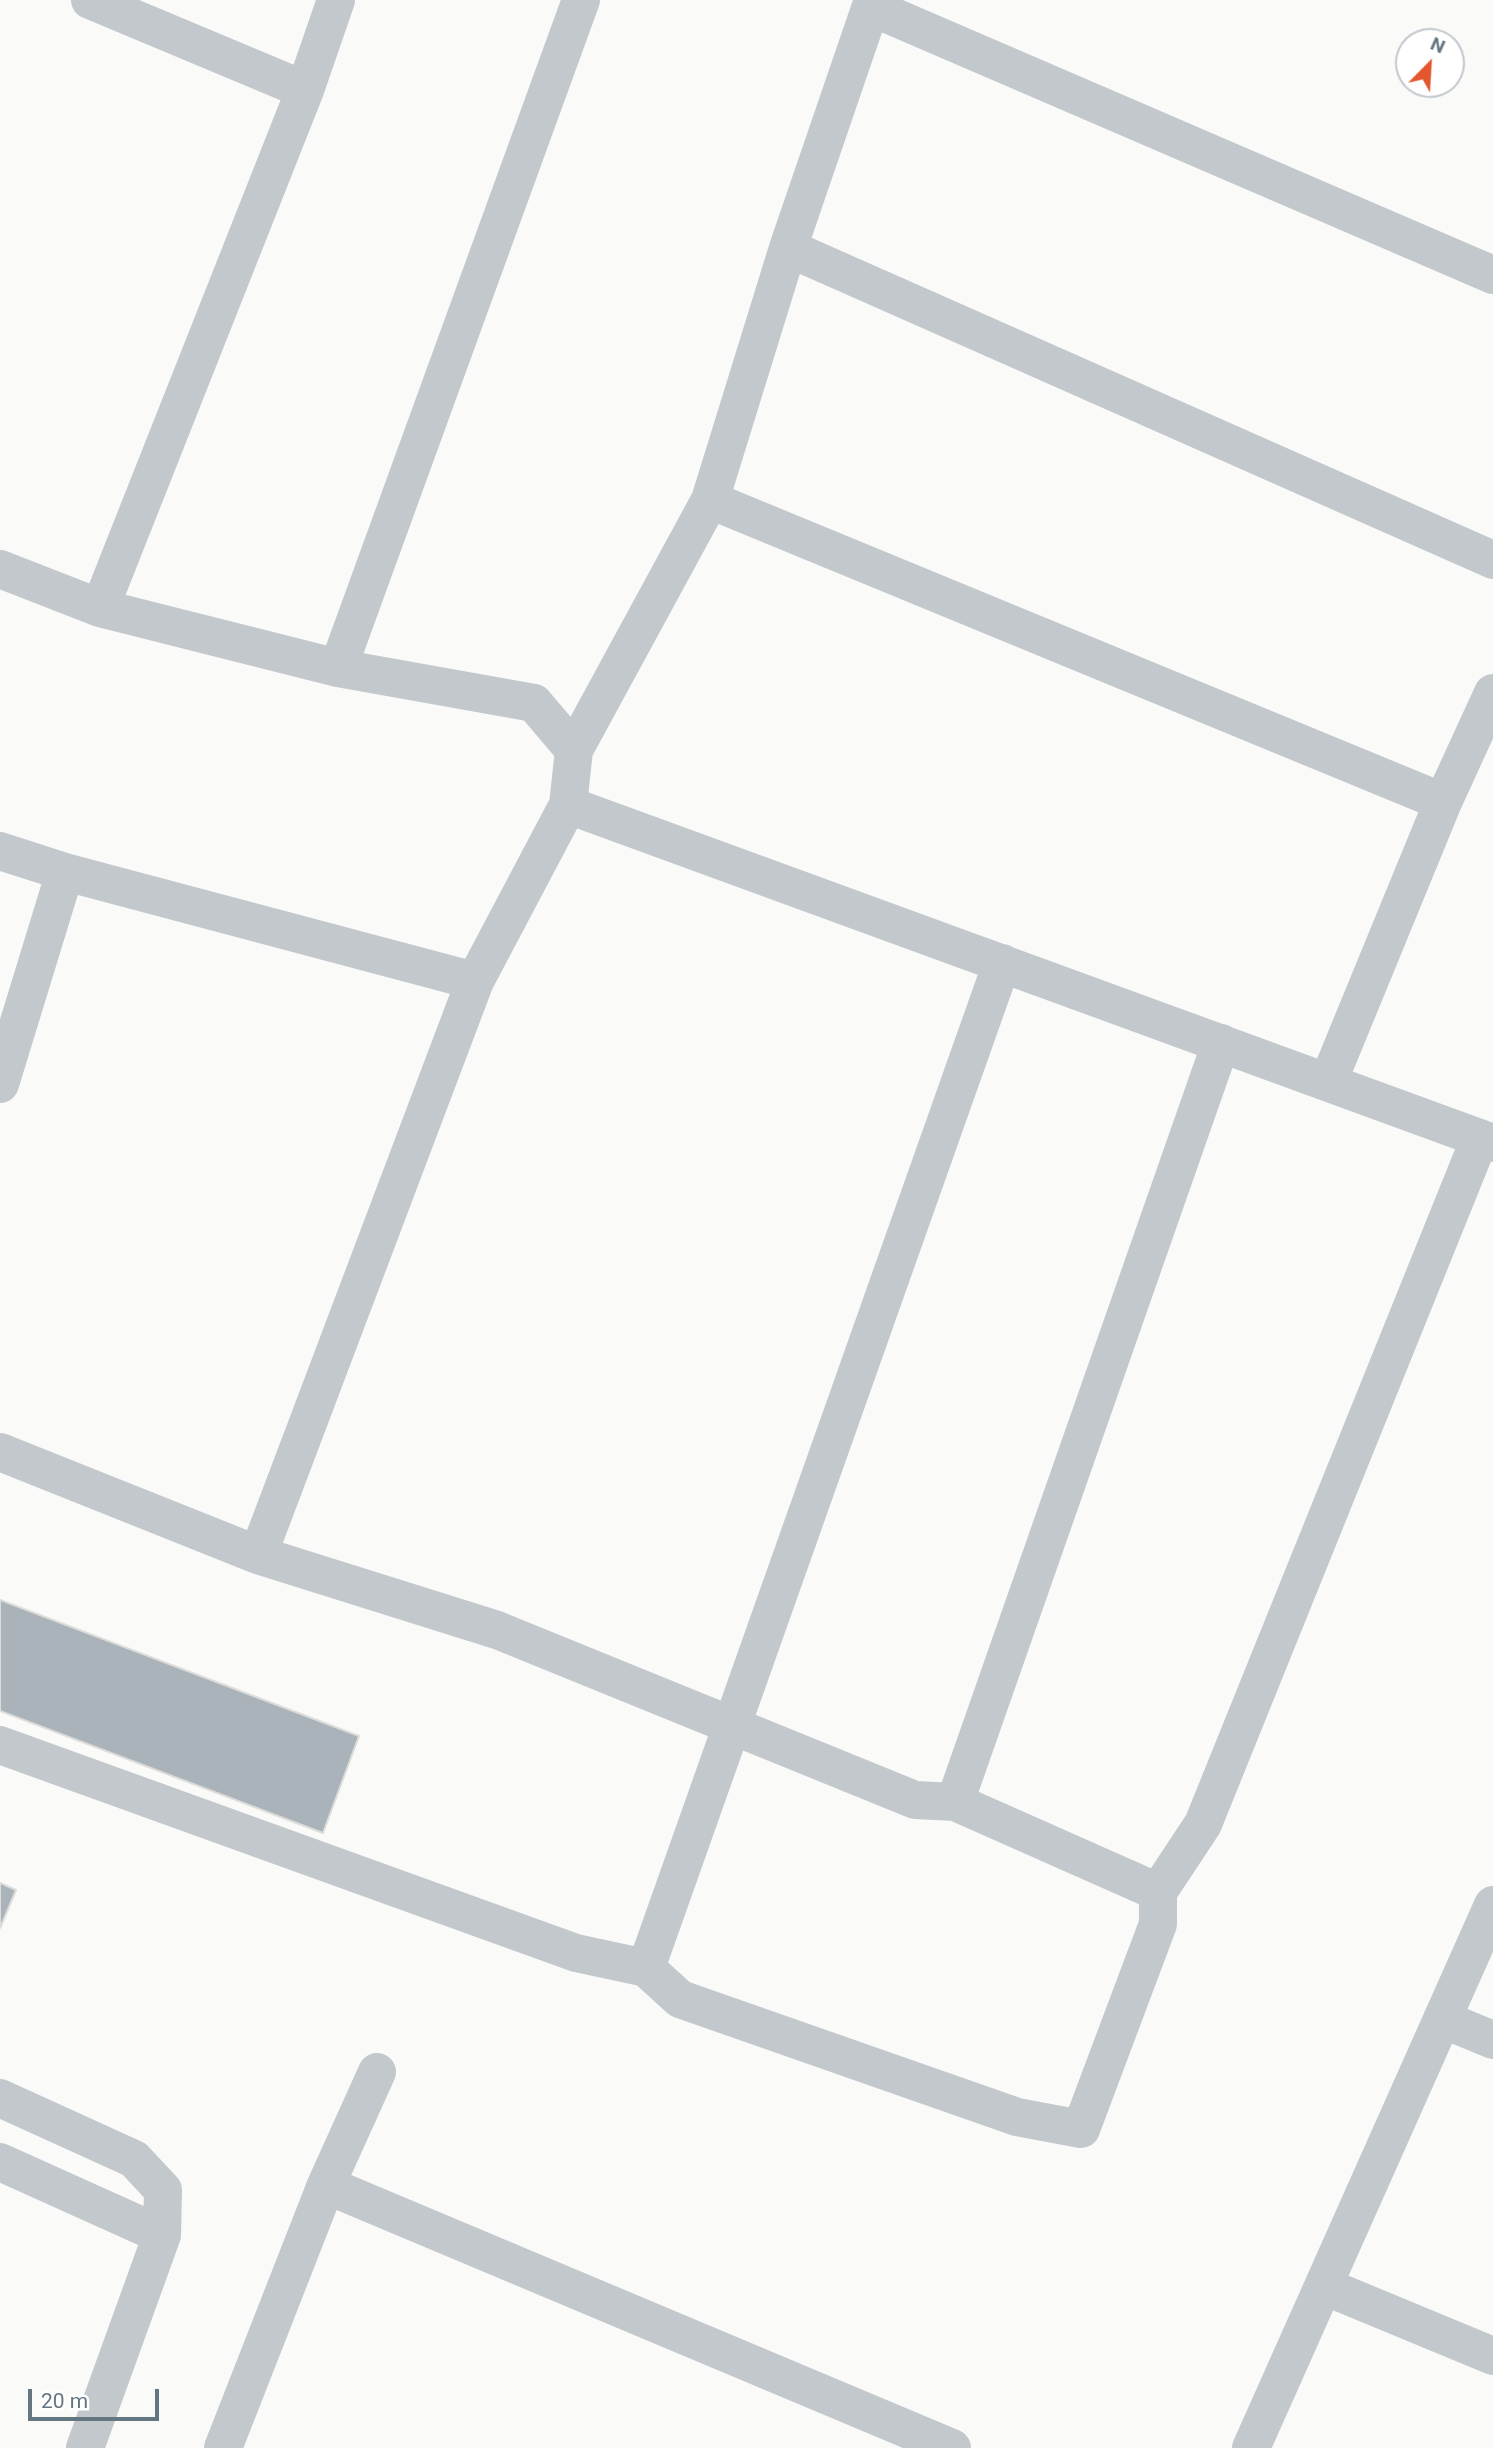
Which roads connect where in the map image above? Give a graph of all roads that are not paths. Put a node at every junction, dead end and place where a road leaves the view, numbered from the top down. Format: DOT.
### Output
graph roads {
  1 [pos="90,0"];
  2 [pos="336,0"];
  3 [pos="581,0"];
  4 [pos="872,3"];
  5 [pos="305,90"];
  6 [pos="788,248"];
  7 [pos="1493,275"];
  8 [pos="710,500"];
  9 [pos="1493,560"];
  10 [pos="0,569"];
  11 [pos="100,608"];
  12 [pos="338,668"];
  13 [pos="1493,693"];
  14 [pos="575,750"];
  15 [pos="1443,802"];
  16 [pos="568,805"];
  17 [pos="0,851"];
  18 [pos="65,872"];
  19 [pos="1002,963"];
  20 [pos="475,981"];
  21 [pos="1221,1043"];
  22 [pos="1328,1082"];
  23 [pos="0,1084"];
  24 [pos="1486,1140"];
  25 [pos="0,1452"];
  26 [pos="258,1555"];
  27 [pos="731,1725"];
  28 [pos="0,1745"];
  29 [pos="956,1802"];
  30 [pos="1158,1892"];
  31 [pos="1493,1905"];
  32 [pos="646,1968"];
  33 [pos="1442,2019"];
  34 [pos="1493,2040"];
  35 [pos="377,2072"];
  36 [pos="0,2098"];
  37 [pos="0,2162"];
  38 [pos="326,2185"];
  39 [pos="162,2235"];
  40 [pos="1324,2286"];
  41 [pos="1493,2356"];
  42 [pos="235,2444"];
  43 [pos="85,2448"];
  44 [pos="953,2448"];
  45 [pos="1251,2448"];
  1 -- 5 [label="street"];
  2 -- 5 [label="street"];
  3 -- 12 [label="street"];
  4 -- 6 [label="street"];
  4 -- 7 [label="street"];
  5 -- 11 [label="street"];
  6 -- 8 [label="street"];
  6 -- 9 [label="street"];
  8 -- 14 [label="street"];
  8 -- 15 [label="street"];
  10 -- 11 [label="street"];
  11 -- 12 [label="street"];
  12 -- 14 [label="street"];
  13 -- 15 [label="street"];
  14 -- 16 [label="street"];
  15 -- 22 [label="street"];
  16 -- 19 [label="street"];
  16 -- 20 [label="street"];
  17 -- 18 [label="street"];
  18 -- 20 [label="street"];
  18 -- 23 [label="street"];
  19 -- 21 [label="street"];
  19 -- 27 [label="street"];
  20 -- 26 [label="street"];
  21 -- 22 [label="street"];
  21 -- 29 [label="street"];
  22 -- 24 [label="street"];
  24 -- 30 [label="street"];
  25 -- 26 [label="street"];
  26 -- 27 [label="street"];
  27 -- 29 [label="street"];
  27 -- 32 [label="street"];
  28 -- 32 [label="street"];
  29 -- 30 [label="street"];
  30 -- 32 [label="street"];
  31 -- 33 [label="street"];
  33 -- 34 [label="street"];
  33 -- 40 [label="street"];
  35 -- 38 [label="street"];
  36 -- 39 [label="street"];
  37 -- 39 [label="street"];
  38 -- 42 [label="street"];
  38 -- 44 [label="street"];
  39 -- 43 [label="street"];
  40 -- 41 [label="street"];
  40 -- 45 [label="street"];
}
